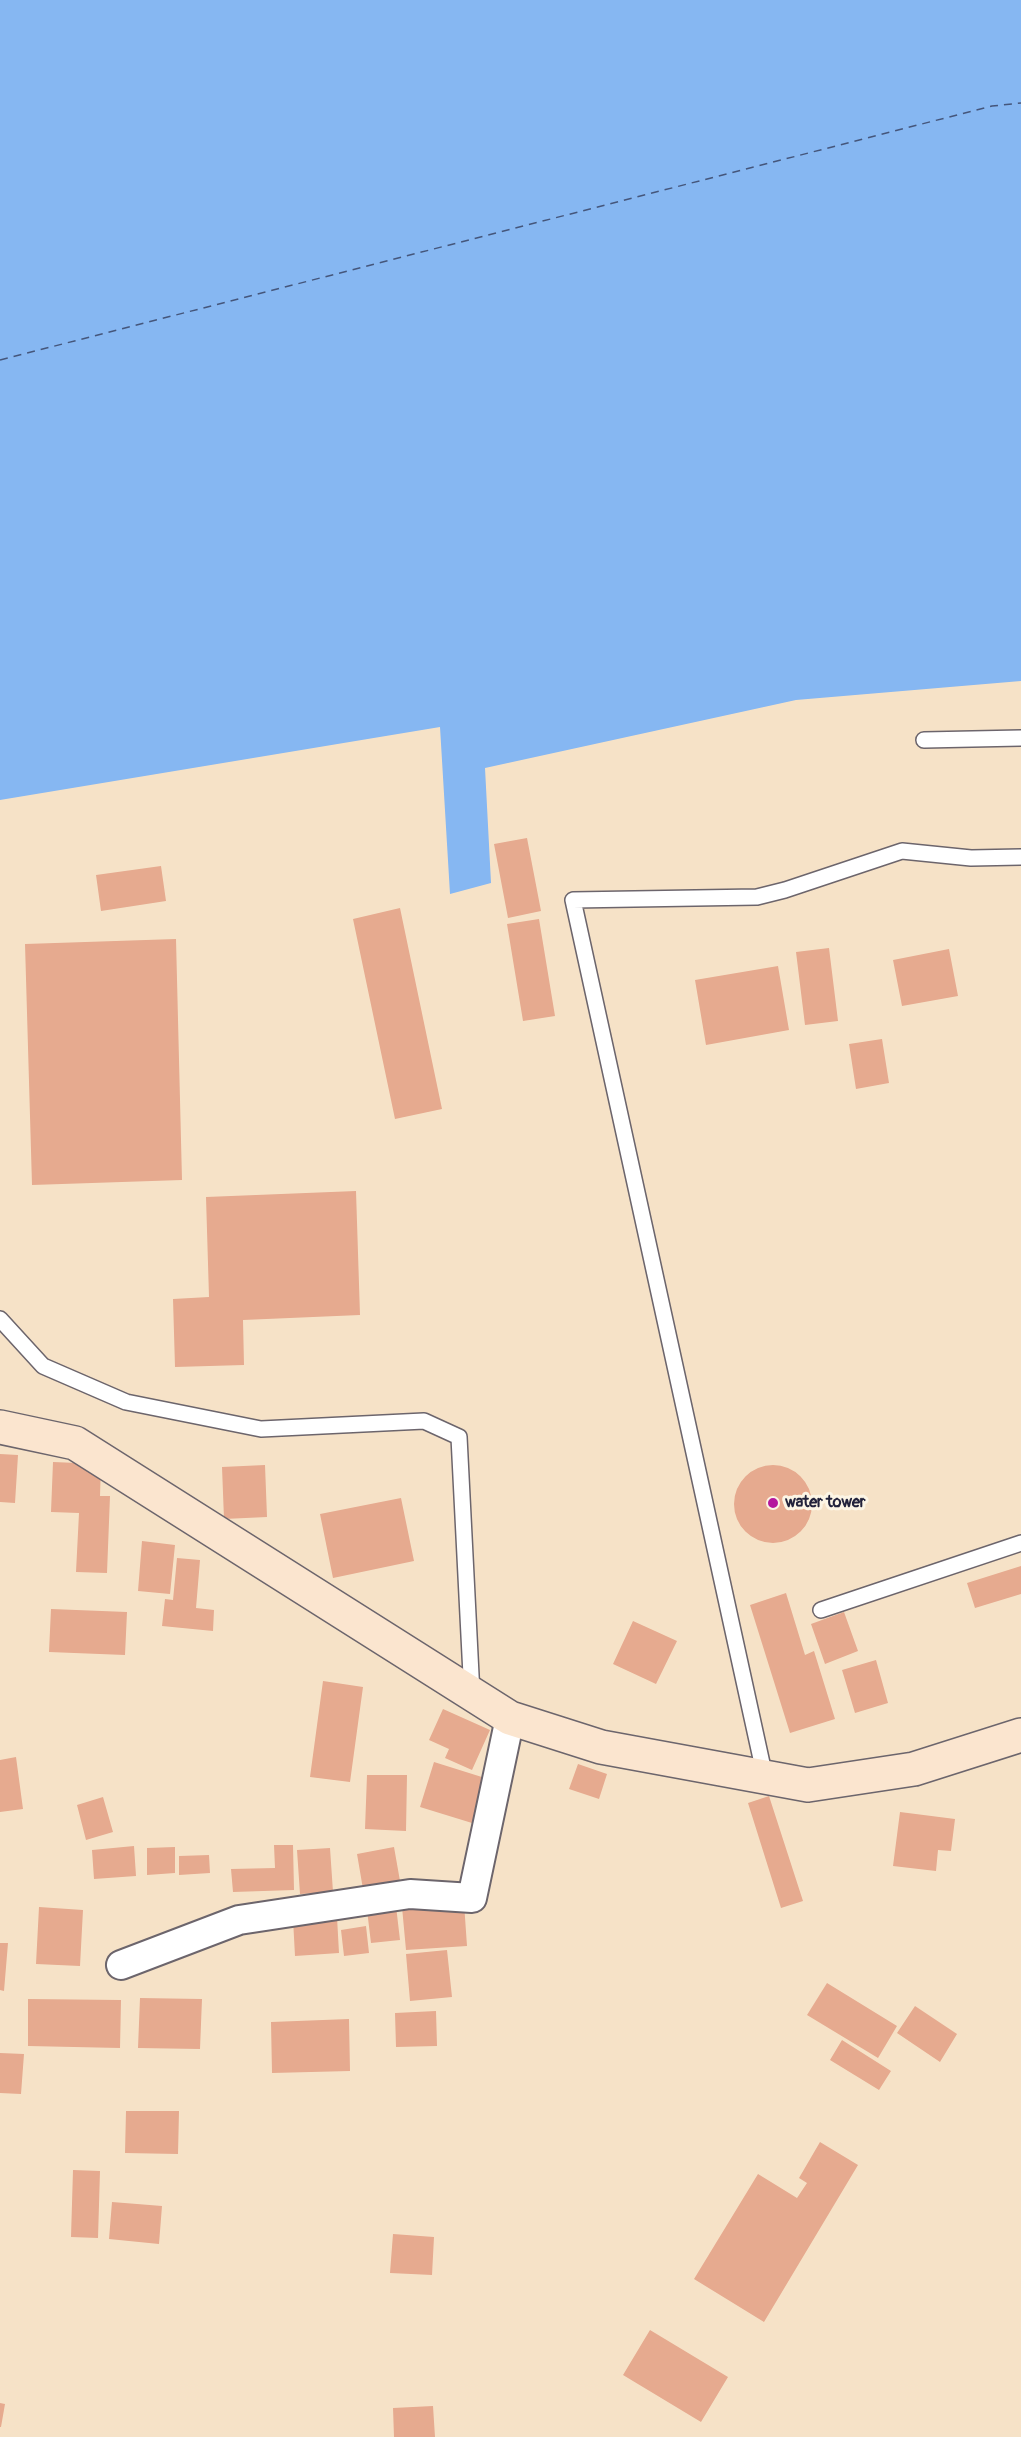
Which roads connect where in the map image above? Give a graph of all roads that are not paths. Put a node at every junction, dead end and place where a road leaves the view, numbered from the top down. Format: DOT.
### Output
graph roads {
  1 [pos="1021,738"];
  2 [pos="924,740"];
  3 [pos="1021,857"];
  4 [pos="0,1319"];
  5 [pos="0,1427"];
  6 [pos="1021,1543"];
  7 [pos="821,1610"];
  8 [pos="472,1695"];
  9 [pos="510,1718"];
  10 [pos="1021,1735"];
  11 [pos="765,1777"];
  12 [pos="121,1965"];
  1 -- 2 [label="lane"];
  3 -- 11 [label="lane"];
  4 -- 8 [label="lane"];
  5 -- 8 [label="street"];
  6 -- 7 [label="lane"];
  8 -- 9 [label="street"];
  9 -- 11 [label="street"];
  9 -- 12 [label="street"];
  10 -- 11 [label="street"];
}
